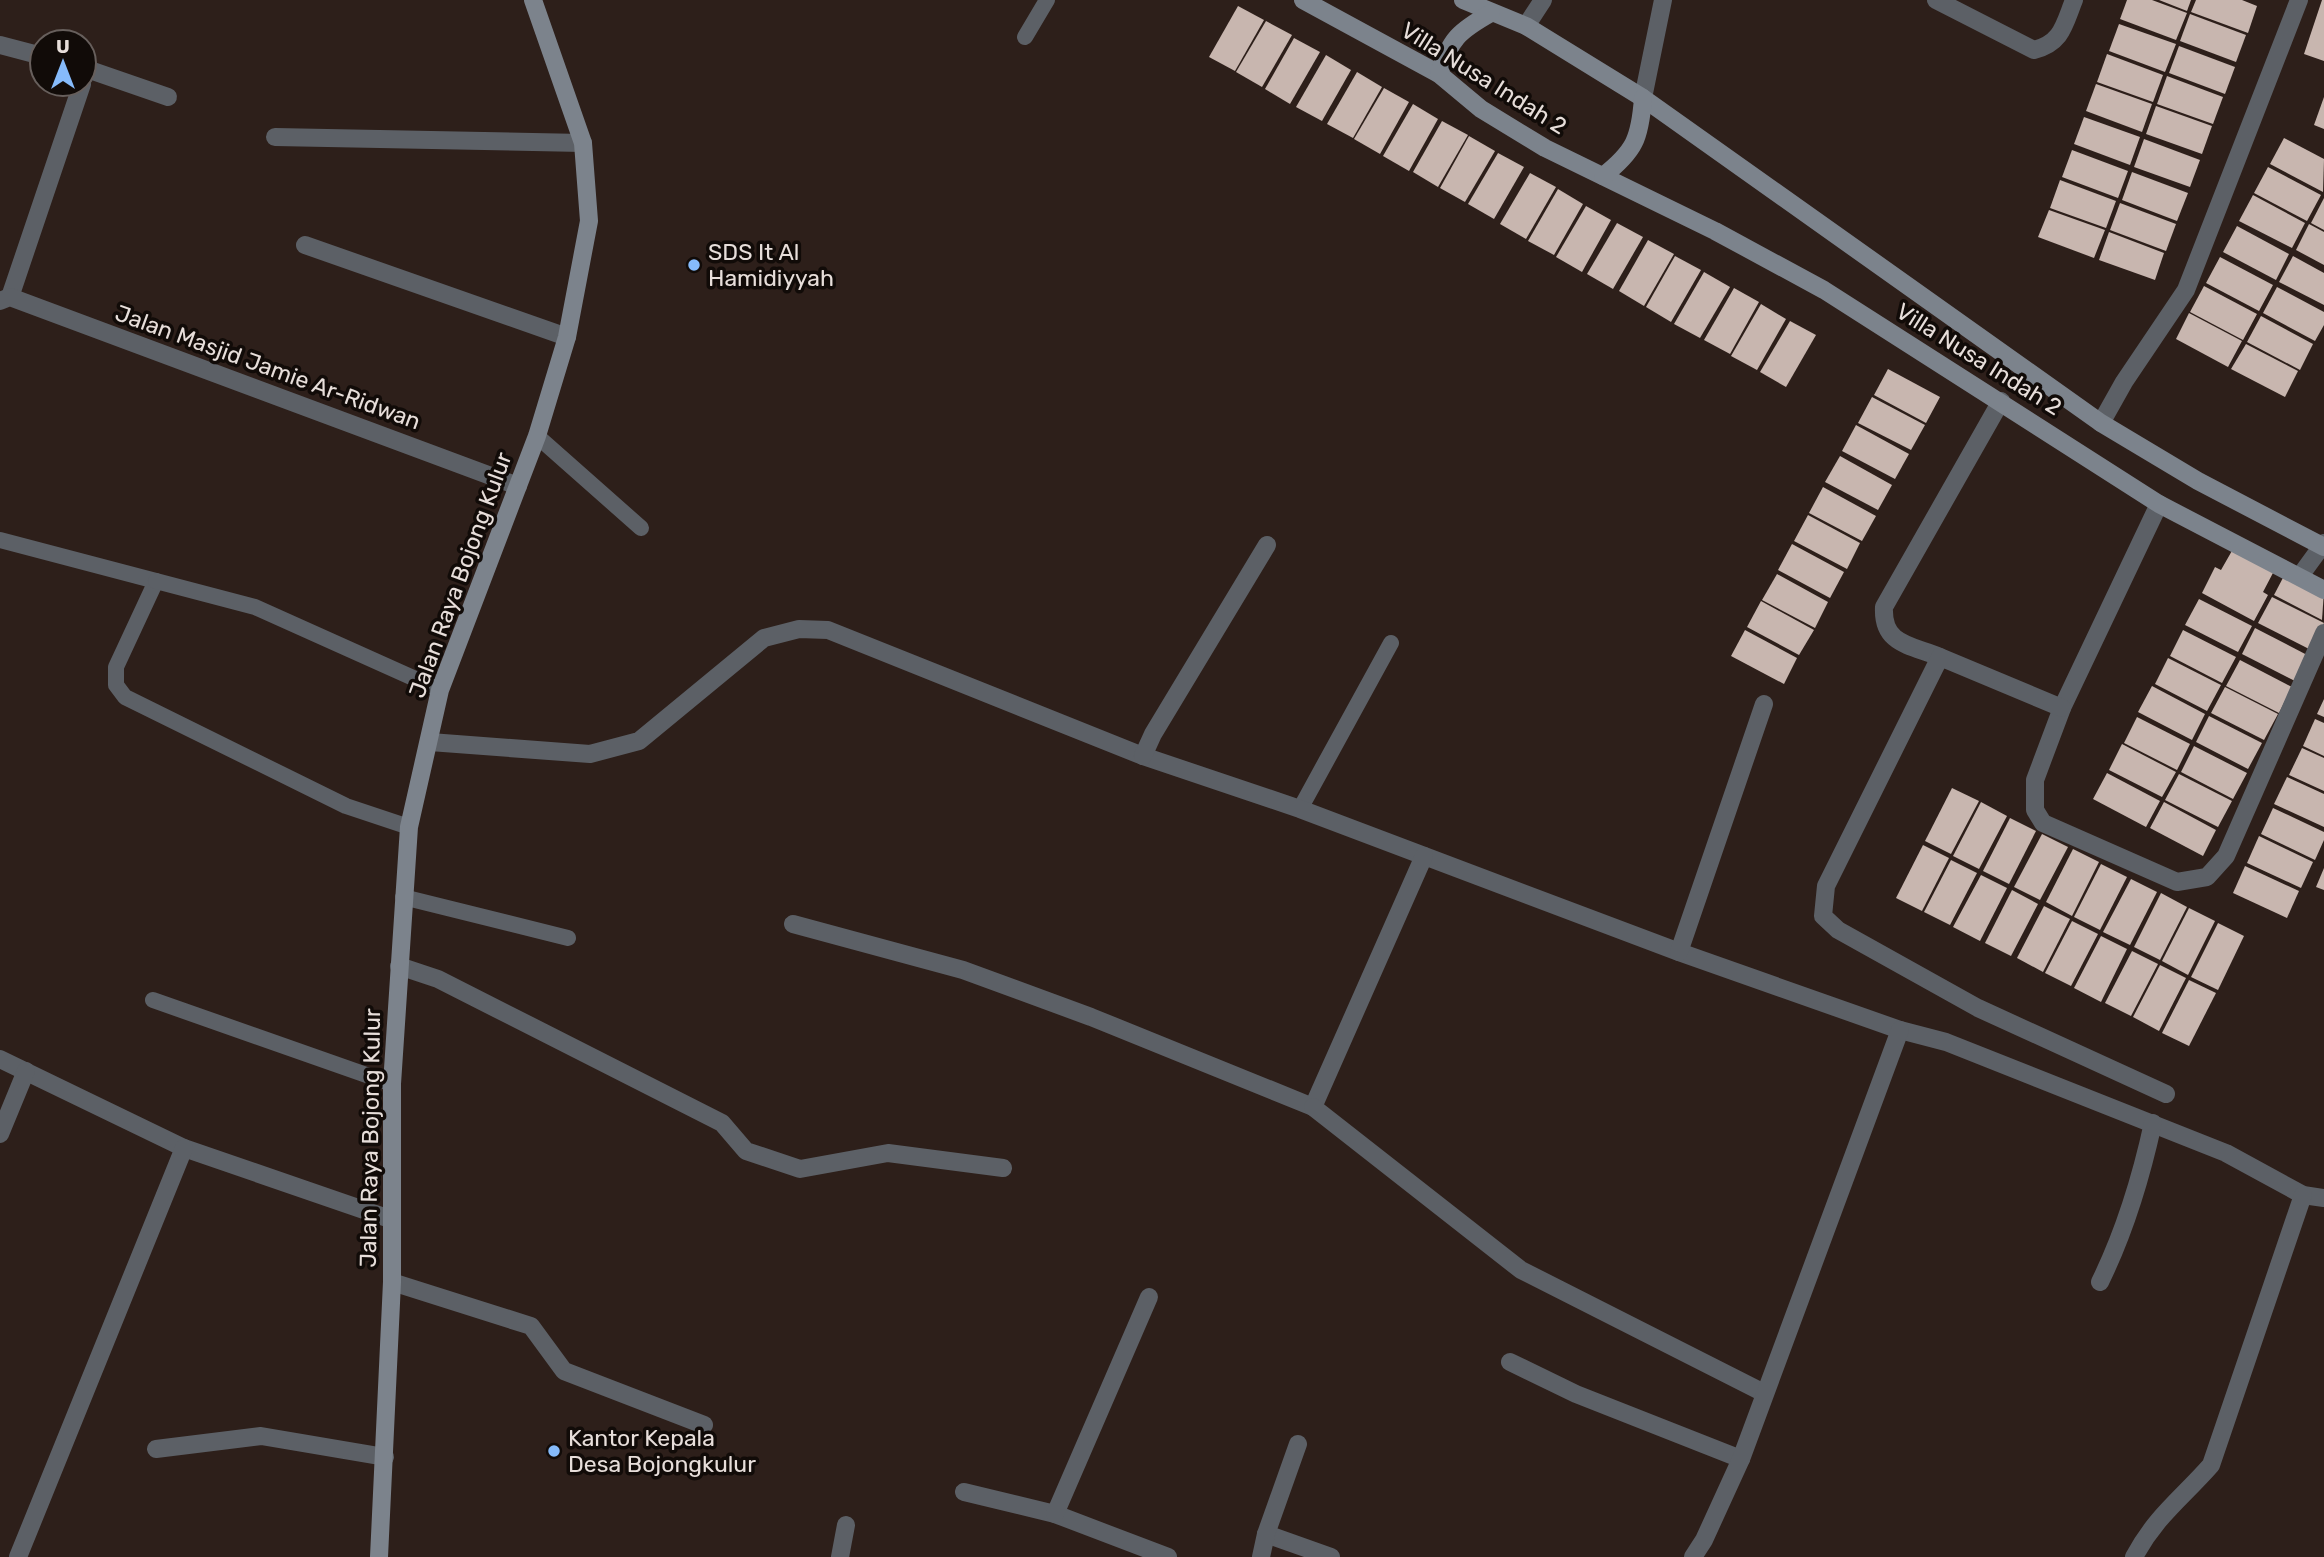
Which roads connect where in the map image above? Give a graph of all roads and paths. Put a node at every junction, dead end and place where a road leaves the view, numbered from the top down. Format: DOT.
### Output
graph roads {
  1 [pos="533,0"];
  2 [pos="1047,0"];
  3 [pos="1303,0"];
  4 [pos="1463,0"];
  5 [pos="1543,0"];
  6 [pos="1663,0"];
  7 [pos="1936,0"];
  8 [pos="2074,0"];
  9 [pos="2299,0"];
  10 [pos="1491,13"];
  11 [pos="1526,26"];
  12 [pos="1025,37"];
  13 [pos="0,45"];
  14 [pos="28,52"];
  15 [pos="1439,74"];
  16 [pos="98,78"];
  17 [pos="167,96"];
  18 [pos="76,98"];
  19 [pos="1643,98"];
  20 [pos="275,137"];
  21 [pos="583,143"];
  22 [pos="1603,176"];
  23 [pos="305,245"];
  24 [pos="5,299"];
  25 [pos="566,337"];
  26 [pos="2001,401"];
  27 [pos="2101,423"];
  28 [pos="537,436"];
  29 [pos="518,486"];
  30 [pos="2159,504"];
  31 [pos="641,528"];
  32 [pos="0,540"];
  33 [pos="1267,545"];
  34 [pos="2323,545"];
  35 [pos="2300,576"];
  36 [pos="156,581"];
  37 [pos="2324,590"];
  38 [pos="2324,633"];
  39 [pos="1391,643"];
  40 [pos="1940,657"];
  41 [pos="440,690"];
  42 [pos="1763,704"];
  43 [pos="2062,708"];
  44 [pos="430,742"];
  45 [pos="1143,756"];
  46 [pos="1300,809"];
  47 [pos="409,827"];
  48 [pos="1424,856"];
  49 [pos="403,897"];
  50 [pos="793,924"];
  51 [pos="568,938"];
  52 [pos="1679,952"];
  53 [pos="399,966"];
  54 [pos="153,1000"];
  55 [pos="1900,1030"];
  56 [pos="0,1059"];
  57 [pos="26,1071"];
  58 [pos="392,1084"];
  59 [pos="2166,1094"];
  60 [pos="1313,1107"];
  61 [pos="2153,1123"];
  62 [pos="0,1134"];
  63 [pos="184,1148"];
  64 [pos="1003,1168"];
  65 [pos="2303,1195"];
  66 [pos="2324,1198"];
  67 [pos="390,1219"];
  68 [pos="392,1282"];
  69 [pos="2100,1282"];
  70 [pos="1149,1297"];
  71 [pos="1510,1362"];
  72 [pos="1764,1393"];
  73 [pos="704,1425"];
  74 [pos="1298,1444"];
  75 [pos="156,1449"];
  76 [pos="385,1457"];
  77 [pos="1741,1459"];
  78 [pos="964,1492"];
  79 [pos="1055,1514"];
  80 [pos="846,1525"];
  81 [pos="1266,1534"];
  82 [pos="18,1557"];
  83 [pos="379,1557"];
  84 [pos="840,1557"];
  85 [pos="1168,1557"];
  86 [pos="1261,1557"];
  87 [pos="1331,1557"];
  88 [pos="1693,1557"];
  89 [pos="2134,1557"];
  1 -- 21 [label="main road, Jalan Raya Bojong Kulur"];
  2 -- 12 [label="lane"];
  3 -- 15 [label="main road, Villa Nusa Indah 2"];
  4 -- 10 [label="main road, Villa Nusa Indah 2"];
  5 -- 11 [label="street"];
  6 -- 19 [label="street"];
  7 -- 8 [label="street"];
  9 -- 27 [label="street"];
  10 -- 11 [label="main road, Villa Nusa Indah 2"];
  10 -- 15 [label="main road"];
  11 -- 19 [label="main road, Villa Nusa Indah 2"];
  13 -- 14 [label="street"];
  15 -- 22 [label="main road, Villa Nusa Indah 2"];
  16 -- 17 [label="street"];
  18 -- 24 [label="street"];
  19 -- 22 [label="main road"];
  19 -- 27 [label="main road, Villa Nusa Indah 2"];
  20 -- 21 [label="street"];
  21 -- 25 [label="main road, Jalan Raya Bojong Kulur"];
  22 -- 26 [label="main road, Villa Nusa Indah 2"];
  23 -- 25 [label="street"];
  24 -- 29 [label="street, Jalan Masjid Jamie Ar-Ridwan"];
  25 -- 28 [label="main road, Jalan Raya Bojong Kulur"];
  26 -- 30 [label="main road, Villa Nusa Indah 2"];
  26 -- 40 [label="street"];
  27 -- 34 [label="main road, Villa Nusa Indah 2"];
  28 -- 29 [label="main road, Jalan Raya Bojong Kulur"];
  28 -- 31 [label="lane"];
  29 -- 41 [label="main road, Jalan Raya Bojong Kulur"];
  30 -- 35 [label="main road, Villa Nusa Indah 2"];
  30 -- 43 [label="street"];
  32 -- 36 [label="lane"];
  33 -- 45 [label="street"];
  34 -- 35 [label="street"];
  35 -- 37 [label="main road, Villa Nusa Indah 2"];
  36 -- 41 [label="lane"];
  36 -- 47 [label="lane"];
  38 -- 43 [label="street"];
  39 -- 46 [label="lane"];
  40 -- 43 [label="street"];
  40 -- 59 [label="street"];
  41 -- 44 [label="main road, Jalan Raya Bojong Kulur"];
  42 -- 52 [label="street"];
  44 -- 45 [label="street"];
  44 -- 47 [label="main road, Jalan Raya Bojong Kulur"];
  45 -- 46 [label="street"];
  46 -- 48 [label="street"];
  47 -- 49 [label="main road, Jalan Raya Bojong Kulur"];
  48 -- 52 [label="street"];
  48 -- 60 [label="street"];
  49 -- 51 [label="lane"];
  49 -- 53 [label="main road, Jalan Raya Bojong Kulur"];
  50 -- 60 [label="street"];
  52 -- 55 [label="street"];
  53 -- 58 [label="main road, Jalan Raya Bojong Kulur"];
  53 -- 64 [label="street"];
  54 -- 58 [label="lane"];
  55 -- 61 [label="street"];
  55 -- 72 [label="street"];
  56 -- 57 [label="street"];
  57 -- 62 [label="street"];
  57 -- 63 [label="street"];
  58 -- 67 [label="main road, Jalan Raya Bojong Kulur"];
  60 -- 72 [label="street"];
  61 -- 65 [label="street"];
  61 -- 69 [label="street"];
  63 -- 67 [label="street"];
  63 -- 82 [label="street"];
  65 -- 66 [label="street"];
  65 -- 89 [label="street"];
  67 -- 68 [label="main road, Jalan Raya Bojong Kulur"];
  68 -- 73 [label="street"];
  68 -- 76 [label="main road, Jalan Raya Bojong Kulur"];
  70 -- 79 [label="street"];
  71 -- 77 [label="street"];
  72 -- 77 [label="street"];
  74 -- 81 [label="street"];
  75 -- 76 [label="street"];
  76 -- 83 [label="main road, Jalan Raya Bojong Kulur"];
  77 -- 88 [label="street"];
  78 -- 79 [label="street"];
  79 -- 85 [label="street"];
  80 -- 84 [label="street"];
  81 -- 86 [label="street"];
  81 -- 87 [label="street"];
}
